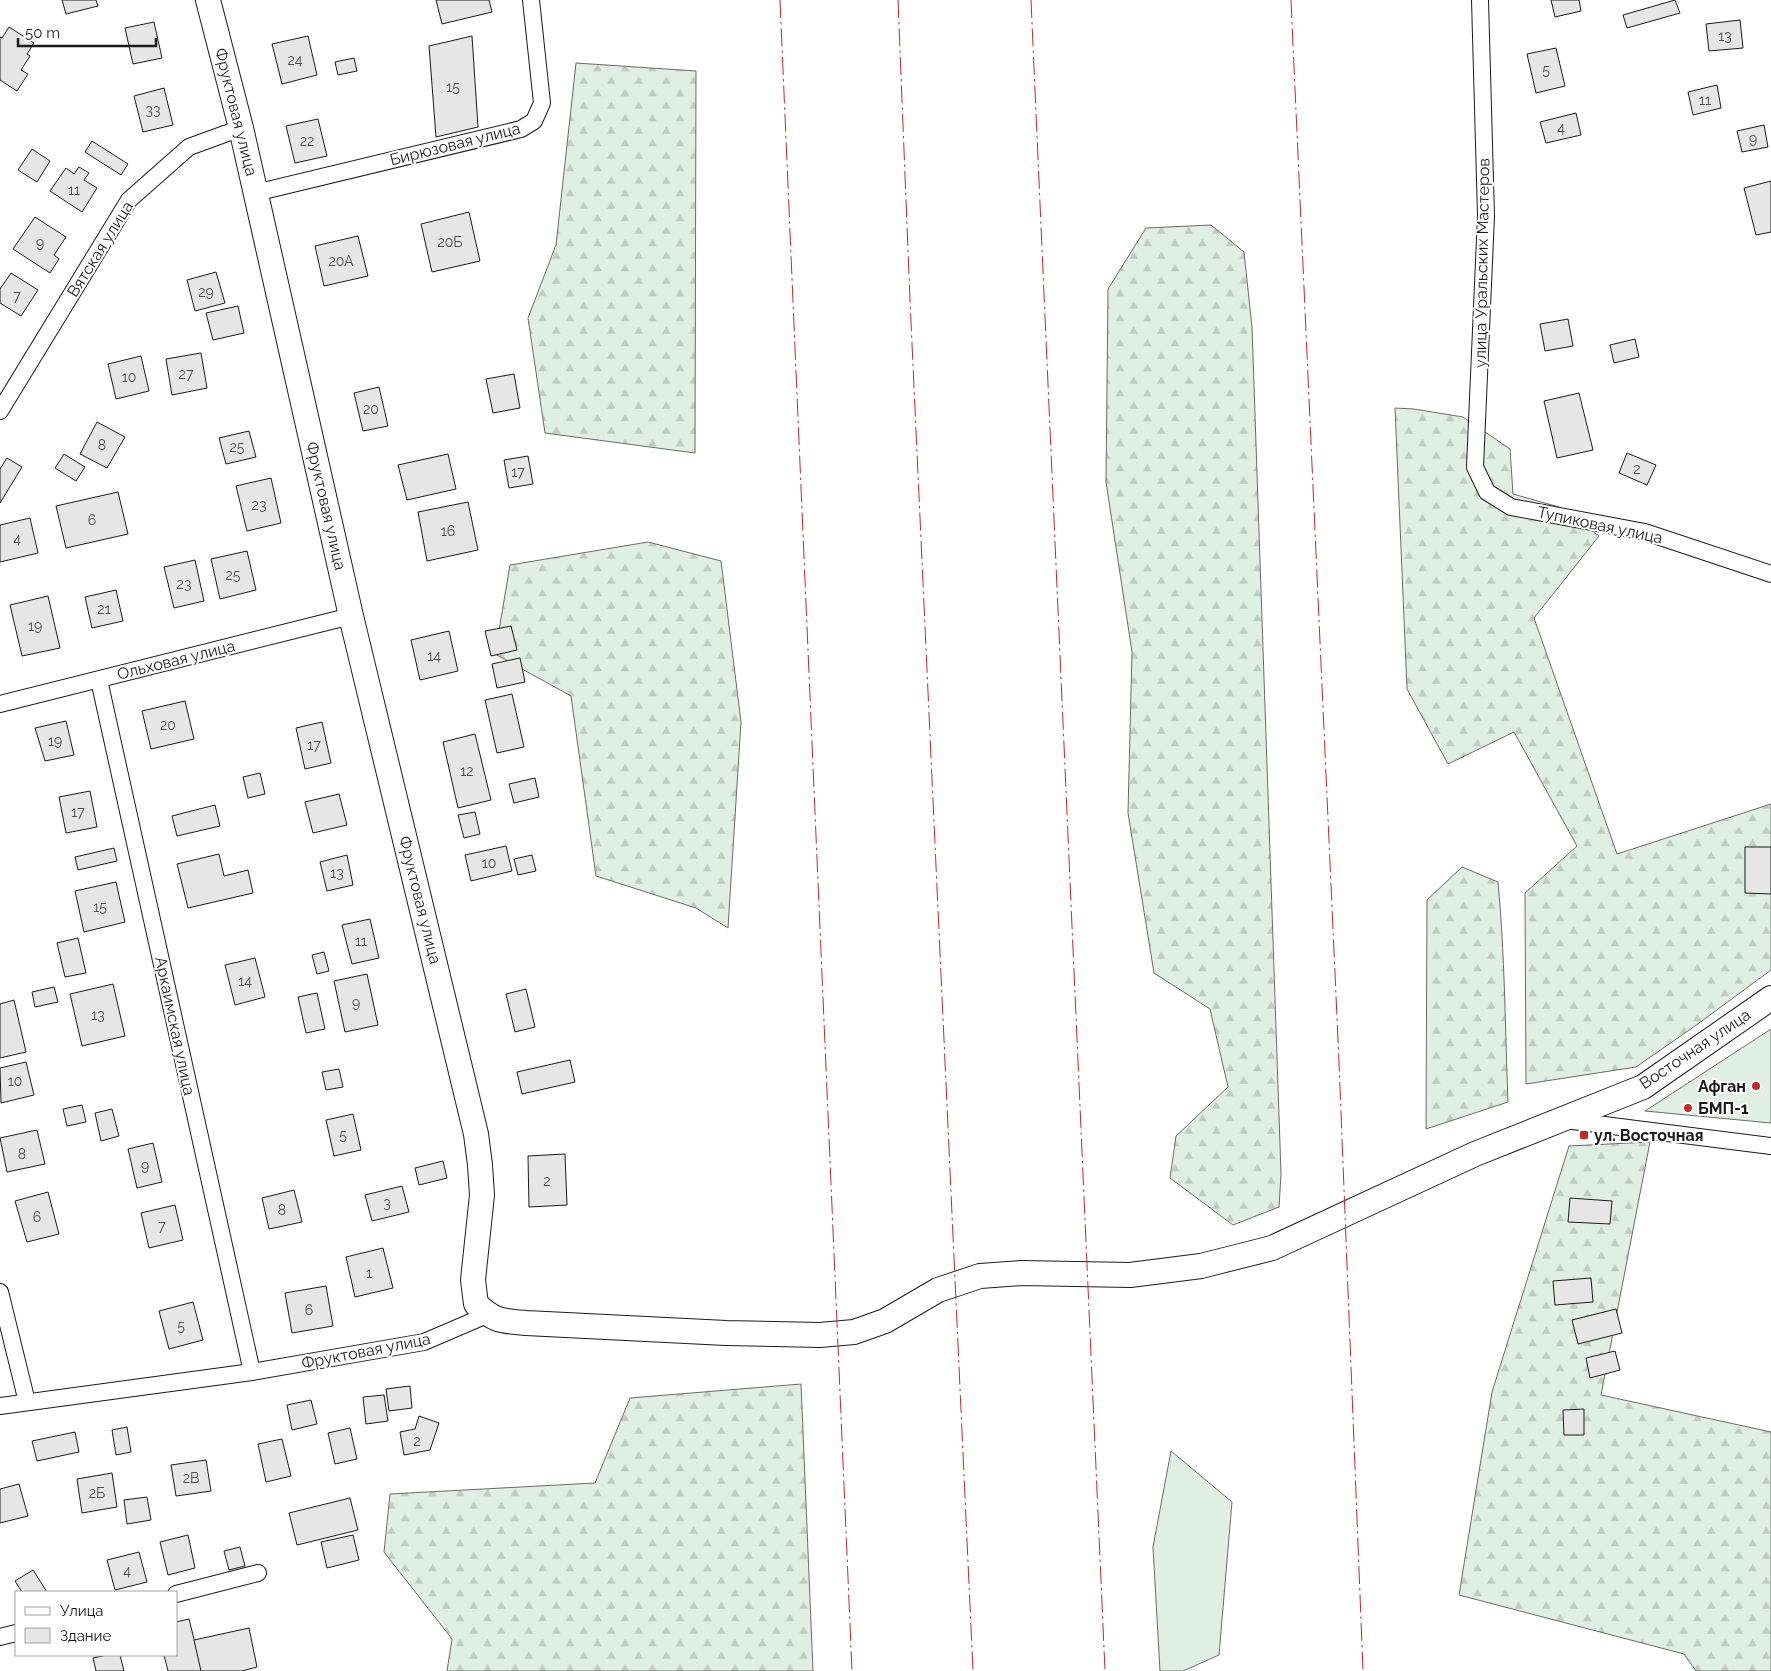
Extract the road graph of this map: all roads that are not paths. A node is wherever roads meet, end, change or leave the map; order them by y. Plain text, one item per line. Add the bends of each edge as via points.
1 (208, 0) edge
2 (531, 0) edge
3 (1480, 0) edge
4 (241, 128) junction
5 (255, 193) junction
6 (0, 411) edge
7 (1475, 467) joint
8 (1771, 574) edge
9 (351, 616) junction
10 (99, 680) junction
11 (0, 704) edge
12 (1771, 998) edge
13 (1562, 1120) junction
14 (1771, 1146) edge
15 (0, 1292) edge
16 (487, 1315) junction
17 (252, 1372) junction
18 (27, 1402) junction
19 (0, 1406) edge
20 (258, 1573) dead end
21 (178, 1593) edge
22 (15, 1633) edge
23 (0, 1637) edge

1 - 4 street, Фруктовая улица
2 - 5 street, Бирюзовая улица via 542,103 534,121 521,130
3 - 7 street, улица Уральских Мастеров via 1486,216
4 - 5 street, Фруктовая улица
4 - 6 street, Вятская улица via 189,147 129,200
5 - 9 street, Фруктовая улица
7 - 8 street, Тупиковая улица via 1488,492 1512,507 1645,532
9 - 10 street, Ольховая улица
9 - 16 street, Фруктовая улица via 476,1134 482,1195 473,1280 476,1304
10 - 11 street, Ольховая улица
10 - 17 street, Аркаимская улица
12 - 13 street, Восточная улица via 1643,1087
13 - 14 street
13 - 16 street, Восточная улица via 1475,1154 1272,1248 1201,1266 1130,1275 1021,1273 980,1276 938,1290 885,1322 854,1332 820,1335 726,1333 526,1323 501,1321
15 - 18 street
16 - 17 street, Фруктовая улица via 424,1342
17 - 18 street, Фруктовая улица
18 - 19 street, Фруктовая улица
20 - 21 street
22 - 23 street

